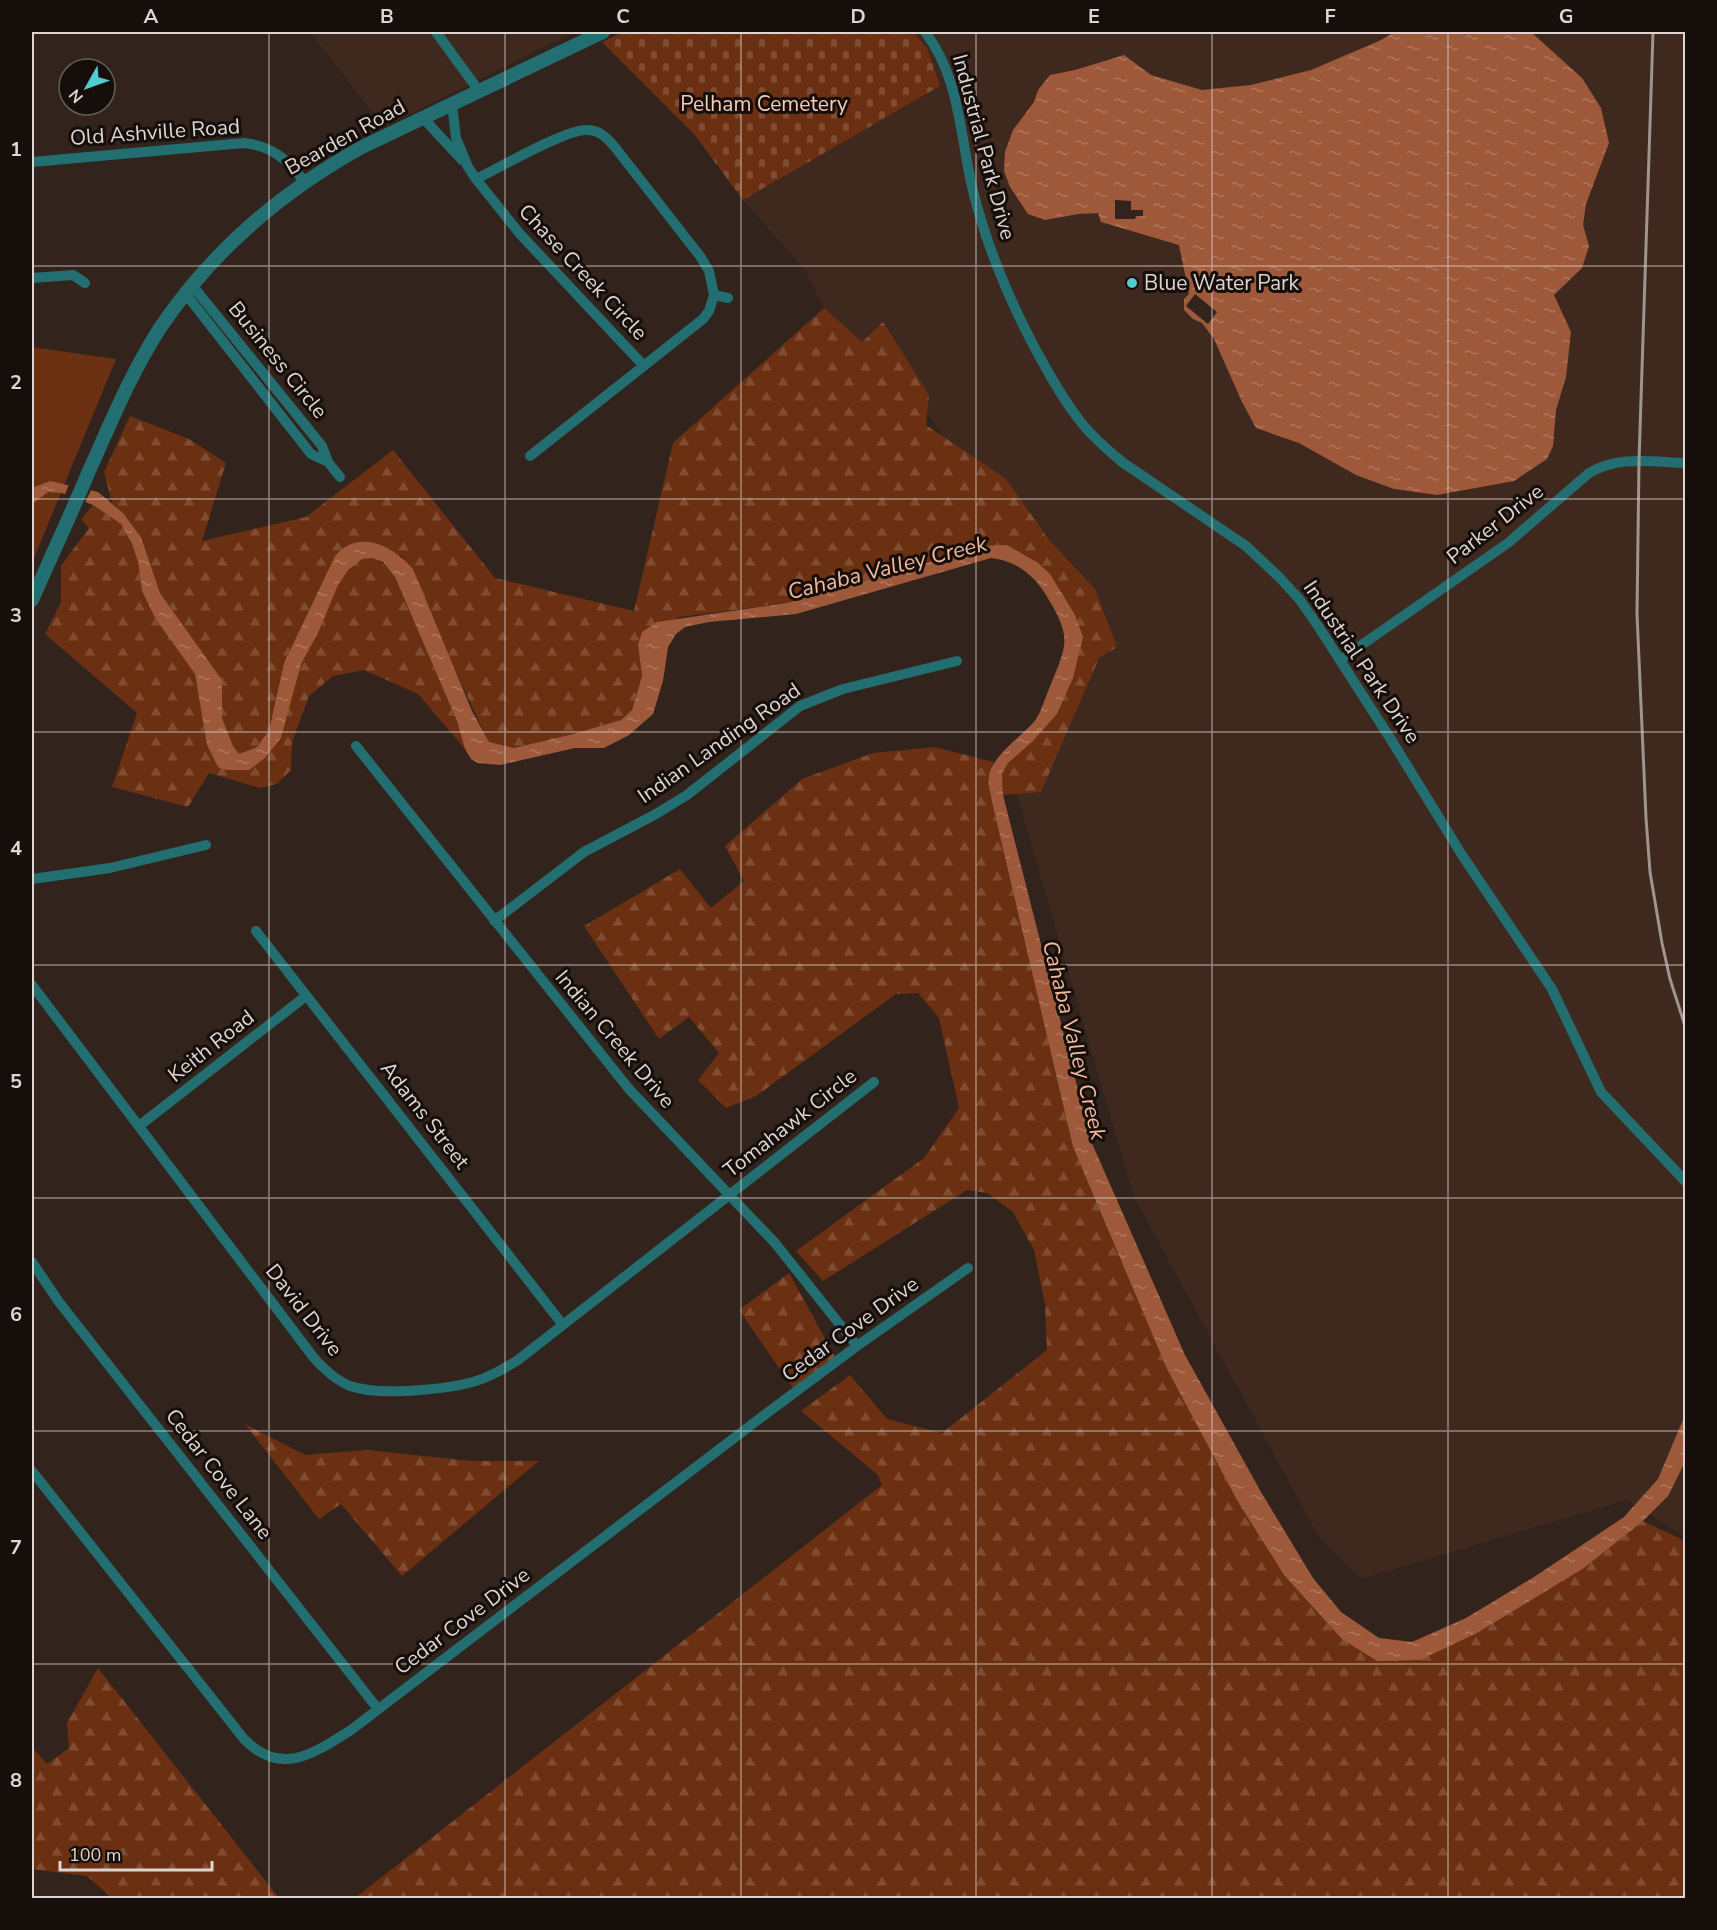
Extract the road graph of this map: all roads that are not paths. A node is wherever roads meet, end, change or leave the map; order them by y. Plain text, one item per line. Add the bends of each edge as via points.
1 (436, 32) edge
2 (603, 32) edge
3 (925, 32) edge
4 (479, 91) junction
5 (452, 104) junction
6 (423, 118) junction
7 (32, 162) edge
8 (468, 167) junction
9 (477, 179) junction
10 (304, 181) junction
11 (32, 278) edge
12 (85, 283) dead end
13 (189, 289) junction
14 (714, 295) junction
15 (728, 298) dead end
16 (644, 366) junction
17 (530, 456) dead end
18 (1686, 463) edge
19 (340, 477) dead end
20 (32, 600) edge
21 (1341, 660) junction
22 (957, 661) dead end
23 (356, 746) dead end
24 (206, 845) dead end
25 (32, 879) edge
26 (495, 921) junction
27 (256, 931) dead end
28 (32, 985) edge
29 (306, 996) junction
30 (874, 1082) dead end
31 (139, 1126) junction
32 (1686, 1182) edge
33 (730, 1196) junction
34 (32, 1262) edge
35 (968, 1268) dead end
36 (563, 1324) junction
37 (857, 1346) junction
38 (32, 1471) edge
39 (378, 1709) junction

1 - 4 street
2 - 4 street, Bearden Road
3 - 21 street, Industrial Park Drive via 947,72 973,190 993,257 1027,333 1070,408 1122,462 1262,559 1300,600
4 - 5 street, Bearden Road
5 - 6 street, Bearden Road
5 - 8 street, Chase Creek Circle via 456,138
6 - 8 street, Chase Creek Circle
6 - 10 street, Bearden Road
7 - 10 street, Old Ashville Road via 244,143 280,155
8 - 9 street, Chase Creek Circle
9 - 14 street via 566,134 585,129 601,133 700,256 712,280
9 - 16 street, Chase Creek Circle via 520,234
10 - 13 street, Bearden Road via 227,246
11 - 12 street via 73,275
13 - 19 street, Business Circle via 311,454 328,462
13 - 20 street, Bearden Road via 139,363
14 - 15 street
14 - 16 street, Chase Creek Circle via 704,319
16 - 17 street
18 - 21 street, Parker Drive via 1624,460 1600,466 1508,543
21 - 32 street, Industrial Park Drive via 1462,855 1552,989 1601,1092
22 - 26 street, Indian Landing Road via 843,689 800,706 687,795 584,852
23 - 26 street, Indian Creek Drive
24 - 25 street via 110,868
26 - 33 street, Indian Creek Drive via 629,1089
27 - 29 street, Adams Street
28 - 31 street, David Drive
29 - 31 street, Keith Road
29 - 36 street, Adams Street
30 - 33 street, Tomahawk Circle
31 - 36 street, David Drive via 314,1358 341,1382 380,1392 471,1383 498,1373
33 - 36 street, David Drive
33 - 37 street, Indian Creek Drive via 775,1243
34 - 39 street, Cedar Cove Lane via 59,1302
35 - 37 street, Cedar Cove Drive
37 - 39 street, Cedar Cove Drive
38 - 39 street, Cedar Cove Drive via 230,1722 259,1753 281,1761 309,1753

